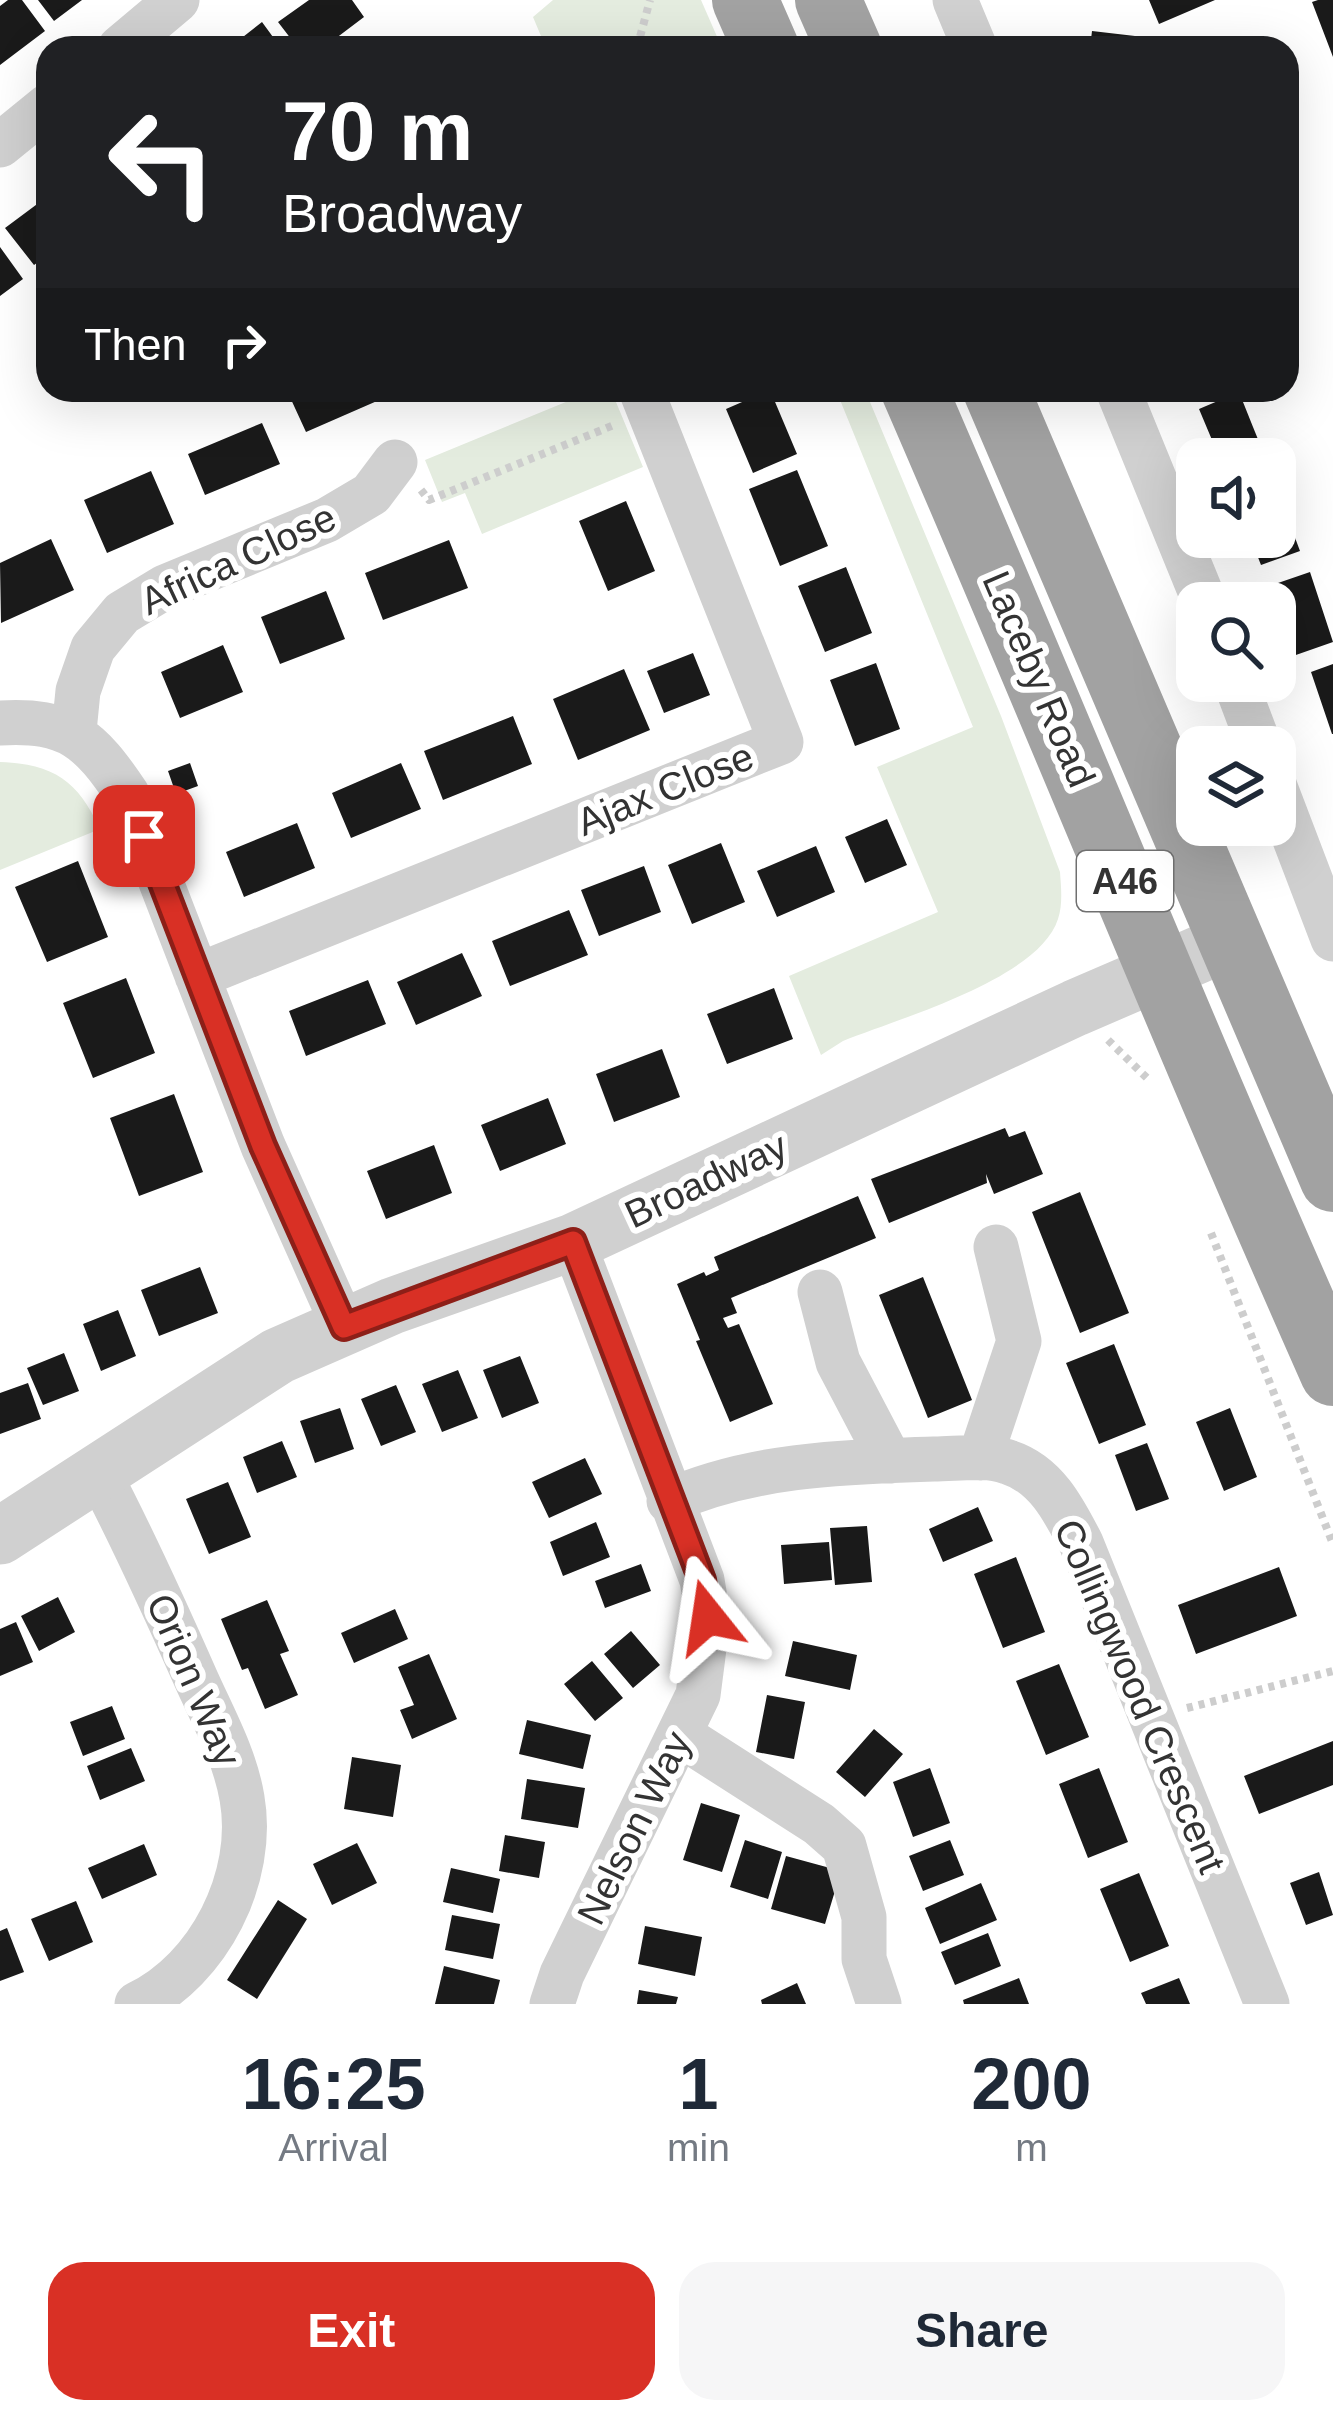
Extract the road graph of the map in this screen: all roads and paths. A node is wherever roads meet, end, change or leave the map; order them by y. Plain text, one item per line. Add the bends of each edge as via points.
1 (177, 0) edge
2 (650, 0) edge
3 (745, 0) edge
4 (828, 0) edge
5 (955, 0) edge
6 (134, 36) edge
7 (640, 36) edge
8 (761, 36) edge
9 (844, 36) edge
10 (970, 36) edge
11 (36, 116) edge
12 (0, 145) edge
13 (641, 402) edge
14 (646, 402) edge
15 (919, 402) edge
16 (1000, 402) edge
17 (1123, 402) edge
18 (395, 462) joint
19 (1196, 582) edge
20 (0, 723) edge
21 (74, 731) junction
22 (1296, 842) edge
23 (1333, 939) edge
24 (1233, 940) junction
25 (1162, 970) junction
26 (197, 976) junction
27 (1075, 1008) junction
28 (1153, 1084) dead end
29 (1328, 1151) edge
30 (1224, 1192) junction
31 (573, 1242) junction
32 (996, 1247) dead end
33 (820, 1292) dead end
34 (344, 1327) junction
35 (1333, 1372) edge
36 (980, 1458) junction
37 (890, 1460) junction
38 (98, 1472) junction
39 (669, 1501) junction
40 (0, 1536) edge
41 (1333, 1544) edge
42 (1333, 1671) edge
43 (1150, 1717) junction
44 (680, 1735) junction
45 (136, 2004) edge
46 (552, 2004) edge
47 (879, 2004) edge
48 (1268, 2004) edge

1 - 6 street
2 - 7 path
3 - 8 highway
4 - 9 highway
5 - 10 street
11 - 12 street
13 - 18 path via 429,500
14 - 26 street, Ajax Close via 781,742
15 - 25 highway, Laceby Road / A46
16 - 24 highway, Laceby Road / A46
17 - 19 street
18 - 21 street, Africa Close via 371,494 327,520 122,613 92,647
20 - 21 street
21 - 26 street via 127,794
22 - 23 street
24 - 25 street, Broadway
24 - 29 highway, Laceby Road / A46
25 - 27 street, Broadway
25 - 30 highway, Laceby Road / A46
26 - 34 street
27 - 28 path
27 - 31 street, Broadway
29 - 30 street, Laceby Road
30 - 35 highway, Laceby Road / A46
30 - 41 path
31 - 34 street, Broadway
31 - 39 street, Nelson Way
32 - 36 street via 1019,1341
33 - 37 street via 838,1362
34 - 38 street, Broadway via 278,1356
36 - 37 street, Collingwood Crescent
36 - 43 street, Collingwood Crescent via 1037,1477 1062,1507
37 - 39 street, Collingwood Crescent via 766,1470
38 - 40 street, Broadway
38 - 45 street, Orion Way via 141,1553 242,1799 232,1896 211,1938
39 - 44 street, Nelson Way via 702,1580 708,1617 698,1695
42 - 43 path
43 - 48 street, Collingwood Crescent
44 - 46 street, Nelson Way
44 - 47 street via 844,1846

